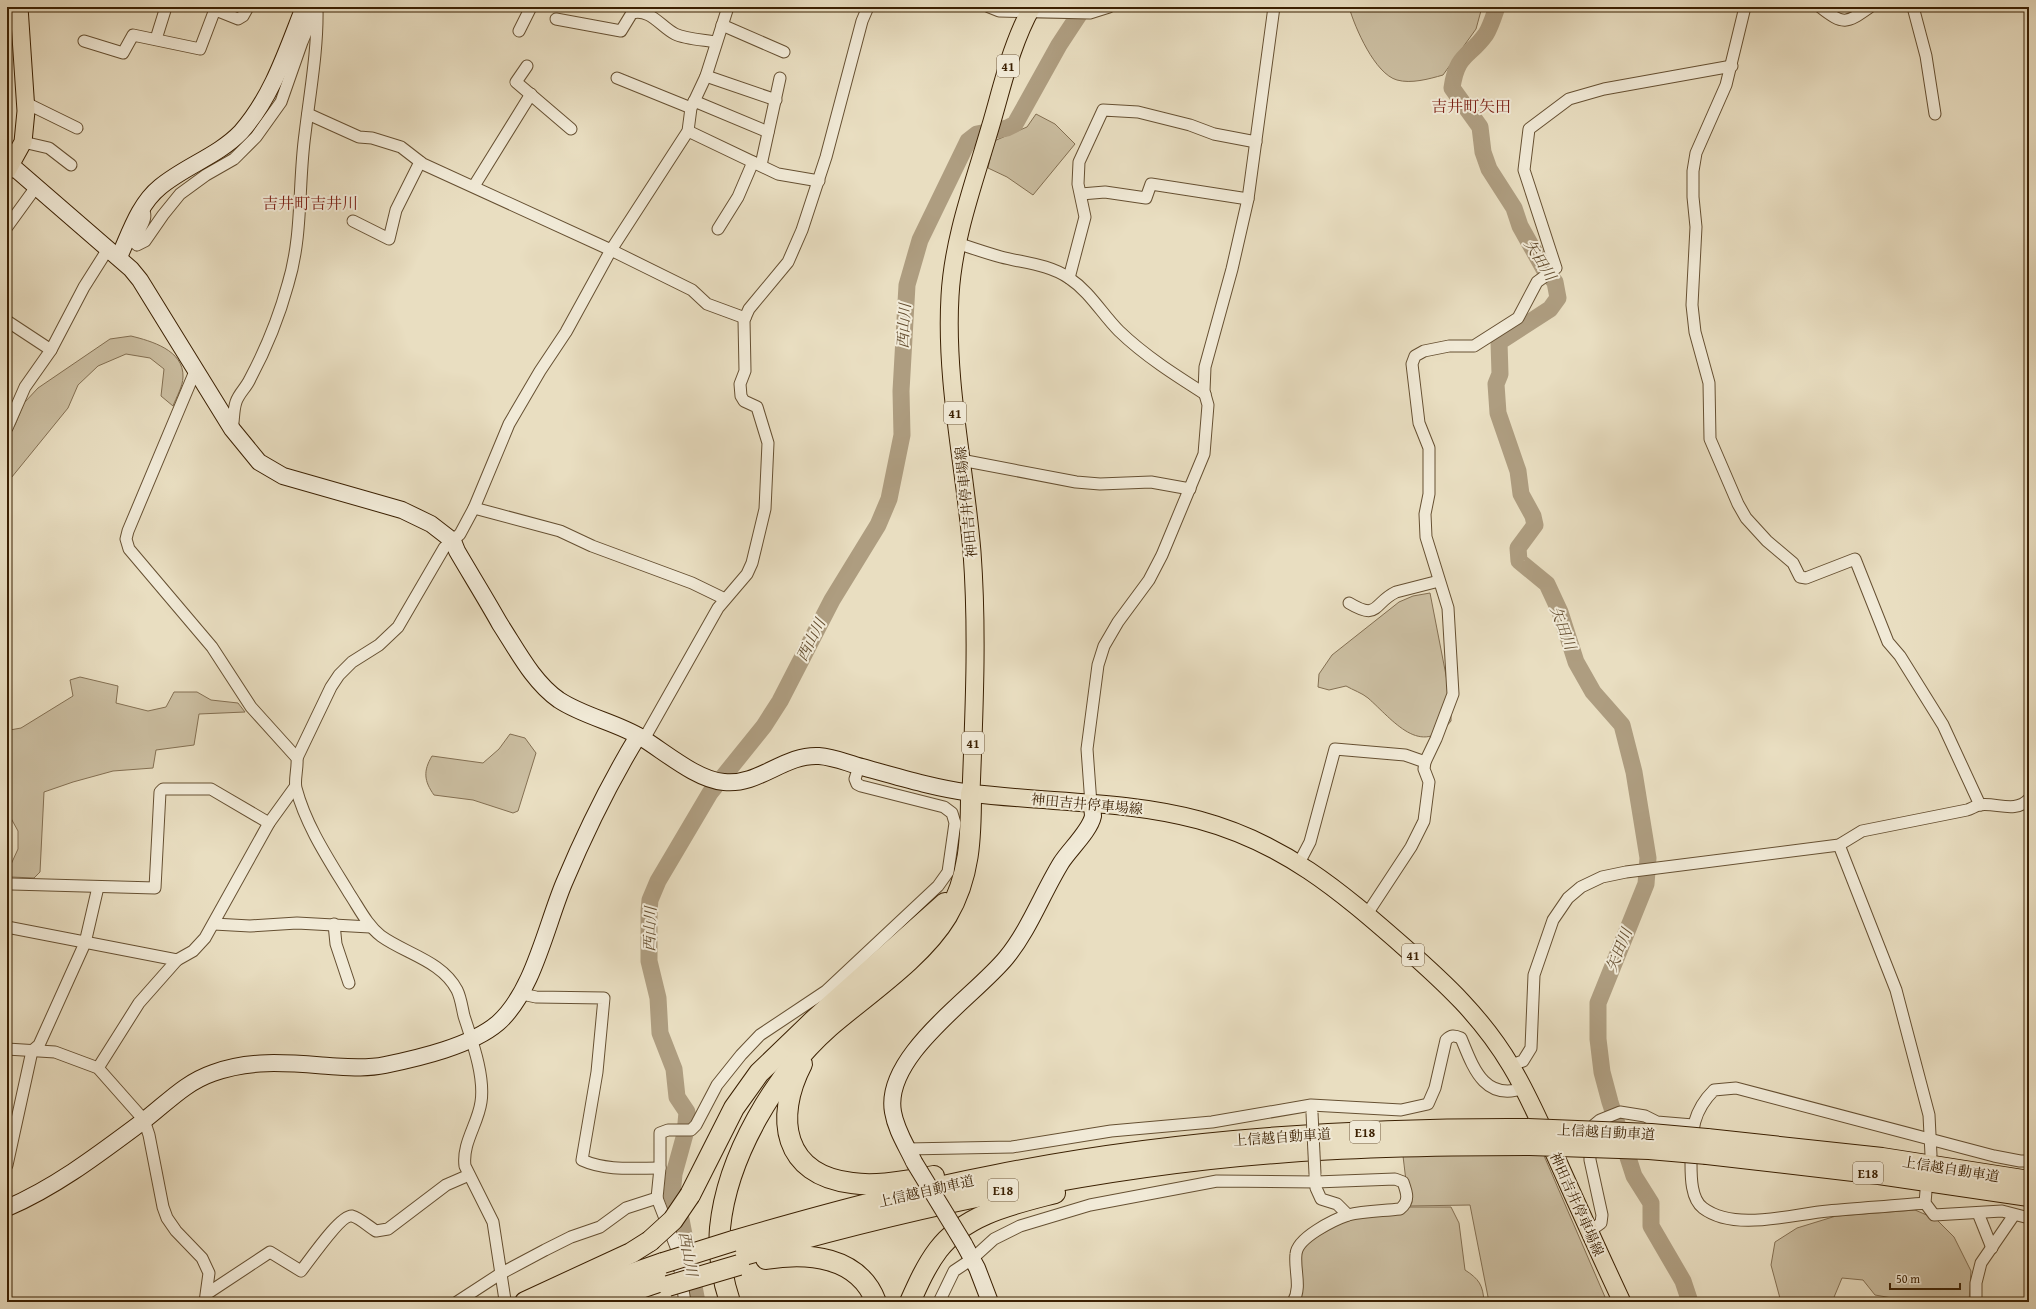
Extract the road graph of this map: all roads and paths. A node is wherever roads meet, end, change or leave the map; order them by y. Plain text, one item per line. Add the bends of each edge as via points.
1 (19, 7) edge
2 (166, 7) edge
3 (248, 7) edge
4 (304, 7) edge
5 (317, 7) edge
6 (531, 7) edge
7 (728, 7) edge
8 (868, 7) edge
9 (988, 7) edge
10 (1109, 7) edge
11 (1274, 7) edge
12 (1745, 7) edge
13 (1820, 7) edge
14 (1870, 7) edge
15 (1913, 7) edge
16 (1031, 9) edge
17 (556, 19) dead end
18 (722, 26) junction
19 (519, 31) dead end
20 (156, 39) junction
21 (84, 41) dead end
22 (716, 42) junction
23 (784, 52) dead end
24 (527, 66) dead end
25 (1732, 66) junction
26 (706, 76) junction
27 (617, 78) dead end
28 (780, 78) dead end
29 (531, 94) junction
30 (776, 100) junction
31 (26, 103) junction
32 (693, 105) junction
33 (308, 114) junction
34 (1935, 114) dead end
35 (78, 128) dead end
36 (571, 129) dead end
37 (688, 131) junction
38 (768, 132) junction
39 (23, 142) junction
40 (1256, 142) junction
41 (420, 162) junction
42 (757, 163) junction
43 (71, 165) dead end
44 (9, 168) edge
45 (819, 181) junction
46 (474, 186) junction
47 (36, 187) junction
48 (1081, 194) junction
49 (1248, 198) junction
50 (142, 208) junction
51 (353, 221) dead end
52 (7, 227) edge
53 (718, 229) dead end
54 (957, 243) junction
55 (611, 250) junction
56 (113, 253) junction
57 (1069, 278) junction
58 (745, 318) junction
59 (7, 322) edge
60 (51, 350) junction
61 (196, 369) junction
62 (1204, 394) junction
63 (7, 428) edge
64 (232, 429) junction
65 (961, 460) junction
66 (1190, 489) junction
67 (474, 508) junction
68 (453, 541) junction
69 (1439, 581) junction
70 (724, 599) junction
71 (1349, 603) dead end
72 (641, 737) junction
73 (297, 758) junction
74 (1425, 762) junction
75 (859, 766) junction
76 (295, 787) junction
77 (971, 793) junction
78 (2029, 799) edge
79 (1091, 804) junction
80 (1980, 805) junction
81 (269, 823) junction
82 (1839, 844) junction
83 (1299, 863) junction
84 (965, 874) junction
85 (12, 884) dead end
86 (98, 887) junction
87 (1367, 914) junction
88 (214, 924) junction
89 (334, 924) junction
90 (7, 927) edge
91 (370, 927) junction
92 (85, 943) junction
93 (177, 960) junction
94 (350, 983) dead end
95 (522, 994) junction
96 (828, 1028) junction
97 (796, 1037) junction
98 (472, 1040) junction
99 (7, 1049) edge
100 (32, 1051) junction
101 (1511, 1065) junction
102 (98, 1068) junction
103 (1524, 1088) junction
104 (1311, 1109) junction
105 (144, 1120) junction
106 (1529, 1137) junction
107 (1702, 1139) junction
108 (1931, 1140) junction
109 (1202, 1144) junction
110 (1275, 1153) junction
111 (911, 1155) junction
112 (1931, 1155) dead end
113 (2029, 1161) edge
114 (7, 1165) edge
115 (660, 1168) junction
116 (469, 1175) junction
117 (1315, 1178) junction
118 (2029, 1180) edge
119 (1926, 1191) dead end
120 (2029, 1196) edge
121 (657, 1198) junction
122 (1925, 1203) junction
123 (7, 1208) edge
124 (1978, 1213) junction
125 (1348, 1215) junction
126 (2014, 1215) junction
127 (2029, 1218) edge
128 (1590, 1231) junction
129 (1992, 1248) junction
130 (736, 1254) junction
131 (972, 1259) junction
132 (500, 1274) junction
133 (666, 1276) junction
134 (207, 1297) edge
135 (505, 1300) dead end
136 (457, 1302) edge
137 (525, 1302) edge
138 (552, 1302) edge
139 (600, 1302) edge
140 (620, 1302) edge
141 (685, 1302) edge
142 (717, 1302) edge
143 (730, 1302) edge
144 (876, 1302) edge
145 (910, 1302) edge
146 (939, 1302) edge
147 (990, 1302) edge
148 (1293, 1302) edge
149 (1622, 1302) edge
150 (1976, 1302) edge

1 - 31 main road
2 - 20 street
3 - 20 street via 238,19 218,11 214,12 200,49
4 - 50 street via 272,85 258,110 240,132 218,150 159,187
5 - 33 street
5 - 50 street via 281,102 252,142 234,159 180,194 145,241 137,245 134,242 135,238 145,215
6 - 19 street
7 - 18 street
8 - 45 street
9 - 16 street via 999,11
10 - 16 street via 1090,13
11 - 40 street
12 - 25 street
13 - 14 street via 1845,22
15 - 34 street via 1926,56
16 - 54 main road, 神田吉井停車場線 / 41 via 1010,58
17 - 22 street via 621,31 632,13 638,11 655,18 676,34
18 - 22 street
18 - 23 street
20 - 21 street via 133,35 123,53
22 - 26 street
24 - 29 street via 516,82
25 - 69 street via 1604,89 1569,99 1529,129 1524,170 1556,268 1537,282 1518,318 1474,346 1449,346 1424,351 1415,356 1412,364 1418,422 1429,448 1426,537
25 - 80 street via 1700,141 1693,171 1696,227 1692,305 1695,332 1709,383 1710,439 1746,518 1767,541 1793,563 1800,577 1806,578 1855,559 1888,642 1900,656 1943,725
26 - 30 street
26 - 32 street
27 - 32 street
28 - 30 street
29 - 36 street
29 - 46 street
30 - 38 street
31 - 35 street
31 - 39 main road
32 - 37 street
32 - 38 street
33 - 41 street via 359,137 372,138 401,147
33 - 64 street via 304,133 297,245 288,283 272,332 236,402
37 - 42 street
37 - 55 street
38 - 42 street
39 - 43 street via 49,148
39 - 44 main road
40 - 48 street via 1214,134 1138,112 1103,110 1079,162 1078,184
40 - 49 street
41 - 46 street
41 - 51 street via 396,210 389,239
42 - 45 street via 778,174
42 - 53 street
44 - 47 street
45 - 58 street via 788,262 749,309
46 - 55 street
47 - 52 street
47 - 56 street
48 - 49 street via 1105,192 1146,198 1152,184
48 - 57 street via 1085,217
49 - 62 street via 1232,269 1205,367
50 - 56 street
54 - 57 street via 1000,257 1050,268
54 - 65 main road, 神田吉井停車場線 / 41 via 950,296 949,342
55 - 58 street via 692,290 707,304
55 - 67 street via 566,332 509,424
56 - 60 street via 84,287
56 - 61 street via 140,280
57 - 62 street via 1084,290 1118,330 1139,349
58 - 70 street via 745,371 740,390 744,401 757,407 768,438 765,509 752,564 747,574
59 - 60 street
60 - 63 street via 25,386
61 - 64 street
61 - 73 street via 126,539 134,556 212,647 251,707
62 - 66 street via 1208,405 1205,448
64 - 68 street via 259,462 272,470 296,480 402,510 431,524
65 - 66 street via 1076,482 1151,482
65 - 77 main road, 神田吉井停車場線 / 41 via 972,550 976,615
66 - 79 street via 1149,580 1118,622 1104,646 1098,665 1087,748
67 - 68 street via 460,534
67 - 70 street via 560,531 592,546 692,583
68 - 72 street via 520,656 542,685 559,700 578,711
68 - 73 street via 444,548 389,638 352,662 339,675
69 - 71 street via 1396,592 1375,609 1363,611
69 - 74 street via 1448,608 1453,694
70 - 72 street
72 - 75 street via 718,781 738,782 754,778 792,759 806,756 842,760
72 - 95 street via 618,770 564,883
73 - 76 street
74 - 83 street via 1405,755 1335,749 1310,842
74 - 87 street via 1424,769 1429,782 1424,821 1411,847
75 - 77 street
75 - 115 street via 855,779 861,786 949,809 955,824 948,872 938,886 826,991 760,1035 718,1085 691,1130 668,1130 660,1133
76 - 81 street
76 - 91 street via 324,852
77 - 79 main road, 神田吉井停車場線 / 41
77 - 84 highway via 970,848
78 - 80 street via 2025,804 2006,808
79 - 83 main road, 神田吉井停車場線 / 41 via 1166,812 1198,820 1256,840
79 - 111 street via 1093,816 1087,828 1061,863 1024,931 1006,958 932,1031 903,1067 893,1094 892,1111 898,1132
80 - 82 street via 1967,810 1862,831
81 - 86 street via 211,789 163,789 160,792 155,888
81 - 88 street
82 - 101 street via 1626,872 1602,877 1581,887 1568,898 1553,920 1534,975 1531,1048 1523,1061
82 - 108 street via 1896,990 1929,1115
83 - 87 main road, 神田吉井停車場線 / 41
84 - 96 highway via 947,915 927,942 860,1003
84 - 97 highway via 951,897 937,911
85 - 86 street
86 - 92 street
87 - 101 main road, 神田吉井停車場線 / 41 via 1460,998
88 - 89 street
88 - 93 street via 193,951
89 - 91 street
89 - 94 street via 336,944
90 - 92 street
91 - 98 street via 393,944 433,966 448,979 457,990
92 - 93 street
92 - 100 street via 39,1046
93 - 102 street via 139,1003
95 - 98 street via 498,1023
95 - 115 street via 604,998 597,1072 582,1160 608,1168
96 - 109 highway via 798,1072 787,1117 792,1144 798,1156 819,1175 835,1180 853,1184 887,1182 1145,1146
96 - 143 highway via 780,1082 755,1123 735,1165 723,1206 720,1228 721,1266
97 - 137 highway, bridge via 759,1073 734,1108 690,1195 673,1220 650,1241 631,1253
97 - 142 highway via 744,1119 717,1182 708,1223 707,1241 711,1279
98 - 105 street via 420,1057 376,1067 352,1068 263,1062 232,1066 183,1087
98 - 116 street via 482,1087 481,1102 464,1157
99 - 100 street
100 - 102 street via 55,1052
100 - 114 street
101 - 103 main road, 神田吉井停車場線 / 41
102 - 105 street
103 - 104 street via 1504,1091 1491,1087 1482,1080 1471,1064 1461,1038 1450,1036 1446,1040 1435,1088 1428,1104 1401,1110
103 - 128 main road, 神田吉井停車場線 / 41
104 - 111 street via 1212,1122 1111,1131 1012,1146
104 - 117 street, bridge
105 - 123 street via 87,1162 34,1196
105 - 134 street via 167,1218 202,1258 209,1273
106 - 107 highway, 上信越自動車道 / E18, bridge via 1651,1134
106 - 109 highway, 上信越自動車道 / E18 via 1467,1129 1341,1133
106 - 110 highway, 上信越自動車道 / E18
107 - 108 street via 1704,1100 1714,1090 1736,1088
107 - 118 highway, 上信越自動車道 / E18 via 1882,1158
107 - 120 highway, 上信越自動車道 / E18 via 1879,1174
107 - 122 street via 1691,1175 1693,1192 1702,1207 1717,1216 1769,1220 1827,1211
107 - 128 street via 1645,1116 1620,1112 1594,1124 1590,1133 1590,1160 1602,1215 1601,1223
108 - 112 street
108 - 113 street
109 - 130 highway, 上信越自動車道 / E18 via 1066,1162 858,1206
110 - 130 highway, 上信越自動車道 / E18 via 1136,1168 1000,1191
110 - 145 highway via 1137,1175 997,1210 962,1227 949,1238 929,1263
111 - 131 street, bridge
115 - 121 street
116 - 132 street via 493,1222
116 - 134 street via 446,1185 388,1229 376,1231 352,1216 346,1217 301,1271 270,1252
117 - 125 street via 1321,1199 1337,1204
117 - 125 street via 1395,1179 1403,1182 1407,1199 1400,1209
117 - 131 street via 1217,1181 1090,1205 1020,1226 994,1239
119 - 122 street
121 - 132 street via 626,1208 600,1227 571,1237
121 - 141 street via 676,1247
122 - 124 street via 1934,1215
124 - 126 street via 2002,1211
124 - 129 street
125 - 148 street via 1299,1244 1296,1254 1298,1286
126 - 127 street
126 - 129 street
128 - 149 main road, 神田吉井停車場線 / 41
129 - 150 street via 1981,1263 1976,1283
130 - 133 highway, 上信越自動車道 / E18
130 - 144 highway via 821,1257 838,1262 865,1282
131 - 146 street via 954,1271
131 - 147 street
132 - 135 street
132 - 136 street
133 - 138 highway, 上信越自動車道 / E18
133 - 139 highway, 上信越自動車道 / E18
133 - 140 highway

